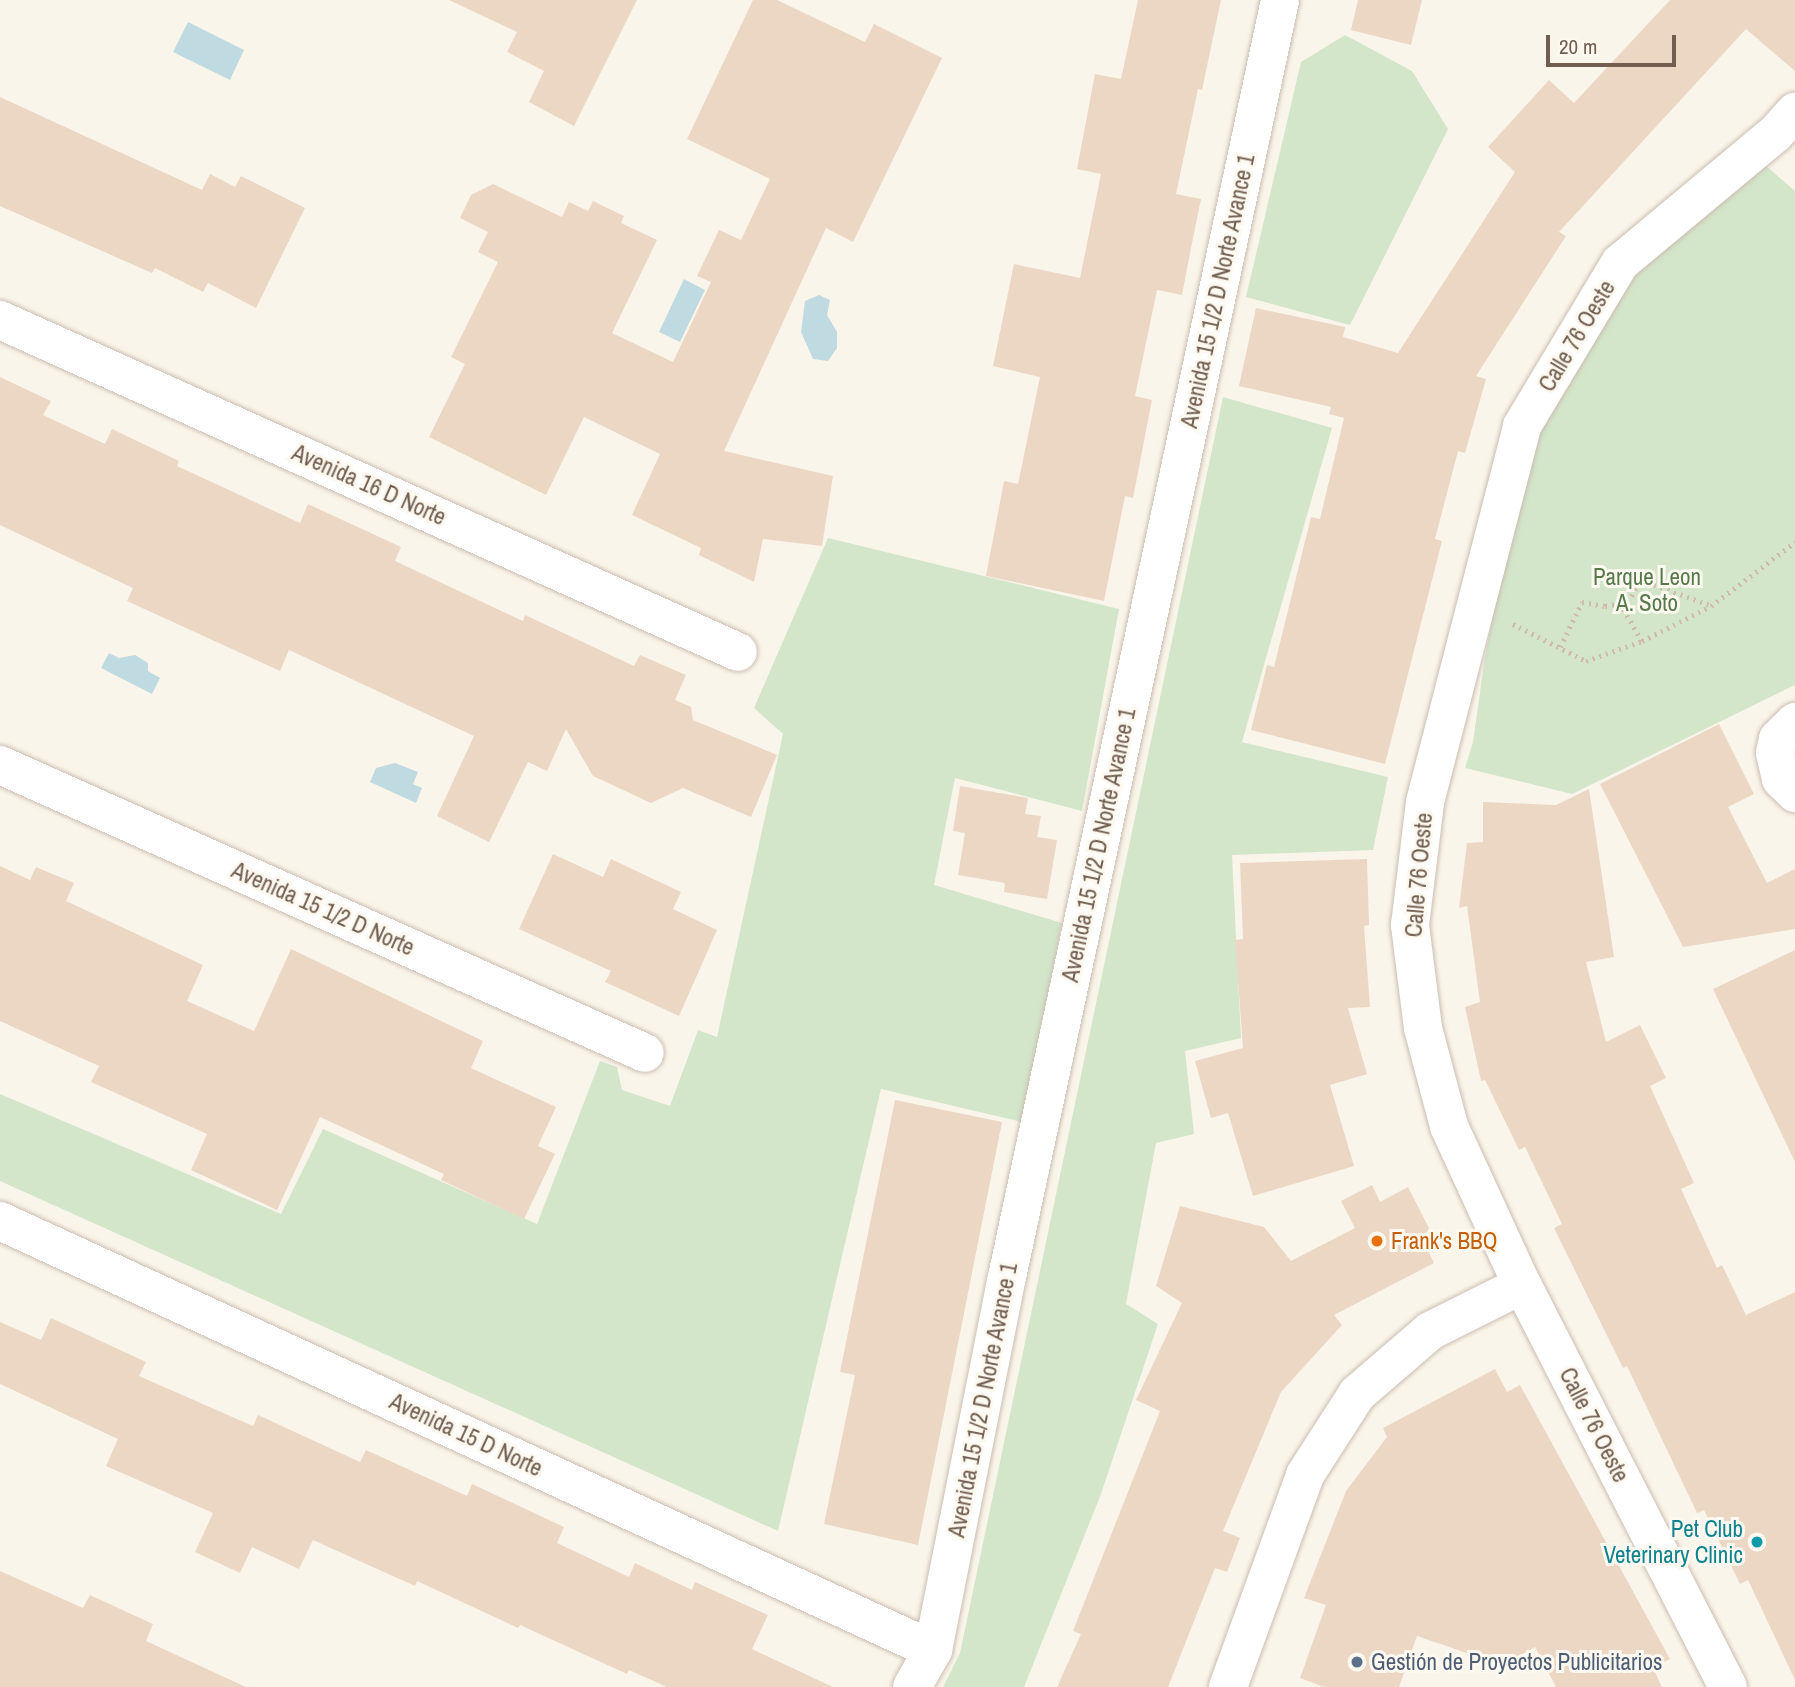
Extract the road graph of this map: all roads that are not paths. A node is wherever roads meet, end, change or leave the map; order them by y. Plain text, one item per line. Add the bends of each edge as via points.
1 (1280, 0) edge
2 (1788, 133) edge
3 (0, 320) edge
4 (738, 652) dead end
5 (1795, 722) edge
6 (0, 765) edge
7 (1795, 793) edge
8 (645, 1053) dead end
9 (0, 1221) edge
10 (1522, 1285) junction
11 (933, 1650) junction
12 (912, 1687) edge
13 (1228, 1687) edge
14 (1728, 1687) edge

1 - 11 street, Avenida 15 1/2 D Norte Avance 1 via 1010,1263
2 - 10 street, Calle 76 Oeste via 1620,263 1522,426 1425,802 1410,925 1423,1028 1449,1126
3 - 4 street, Avenida 16 D Norte
5 - 7 street via 1778,740 1775,753 1781,779
6 - 8 street, Avenida 15 1/2 D Norte
9 - 11 street, Avenida 15 D Norte
10 - 13 street via 1430,1331 1357,1394 1305,1475
10 - 14 street, Calle 76 Oeste
11 - 12 street, Avenida 15 1/2 D Norte Avance 1

